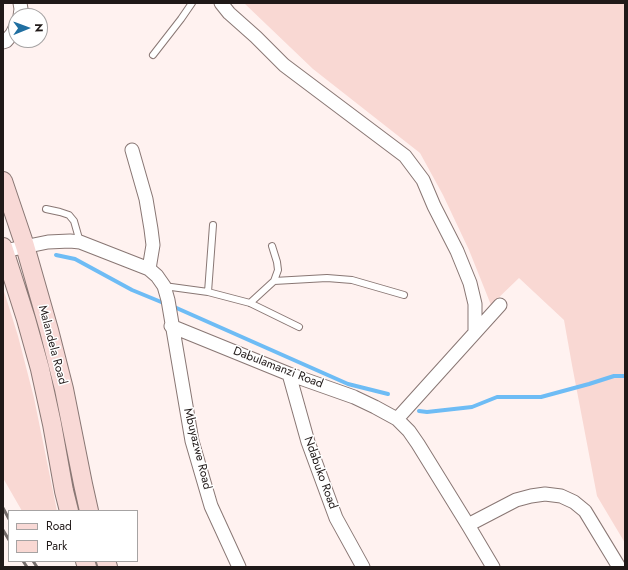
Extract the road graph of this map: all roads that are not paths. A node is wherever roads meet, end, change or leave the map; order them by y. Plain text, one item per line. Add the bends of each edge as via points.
1 (192, 3) edge
2 (221, 3) edge
3 (153, 55) dead end
4 (132, 150) dead end
5 (3, 181) edge
6 (46, 209) dead end
7 (213, 225) dead end
8 (80, 242) junction
9 (25, 246) junction
10 (272, 246) dead end
11 (4, 249) edge
12 (149, 269) junction
13 (274, 281) junction
14 (164, 286) junction
15 (208, 292) junction
16 (404, 295) dead end
17 (250, 303) junction
18 (500, 305) dead end
19 (171, 326) junction
20 (299, 327) dead end
21 (476, 332) junction
22 (289, 374) junction
23 (397, 418) junction
24 (69, 510) edge
25 (89, 510) edge
26 (468, 525) junction
27 (239, 567) edge
28 (363, 567) edge
29 (493, 567) edge
30 (619, 567) edge

1 - 3 lane
2 - 21 street via 284,66 405,156 423,180 470,283 475,304
4 - 12 street via 151,229 153,245
5 - 9 main road, Malandela Road
6 - 8 lane via 69,215 74,221
7 - 15 lane
8 - 9 street via 48,242
8 - 12 street
9 - 11 street
9 - 25 main road, Malandela Road via 64,389
10 - 13 lane via 278,262
11 - 24 main road, Malandela Road via 40,369
12 - 14 street
13 - 16 lane via 327,278 352,280
13 - 17 lane
14 - 15 lane
14 - 19 street
15 - 17 lane
17 - 20 lane
18 - 21 street
19 - 22 street, Dabulamanzi Road
19 - 27 street, Mbuyazwe Road via 192,441 211,506
21 - 23 street
22 - 23 street, Dabulamanzi Road via 354,397
22 - 28 street, Ndabuko Road via 308,442 336,518
23 - 26 street, Dabulamanzi Road via 409,430
26 - 29 street, Dabulamanzi Road
26 - 30 street via 516,500 545,494 561,496 585,511

